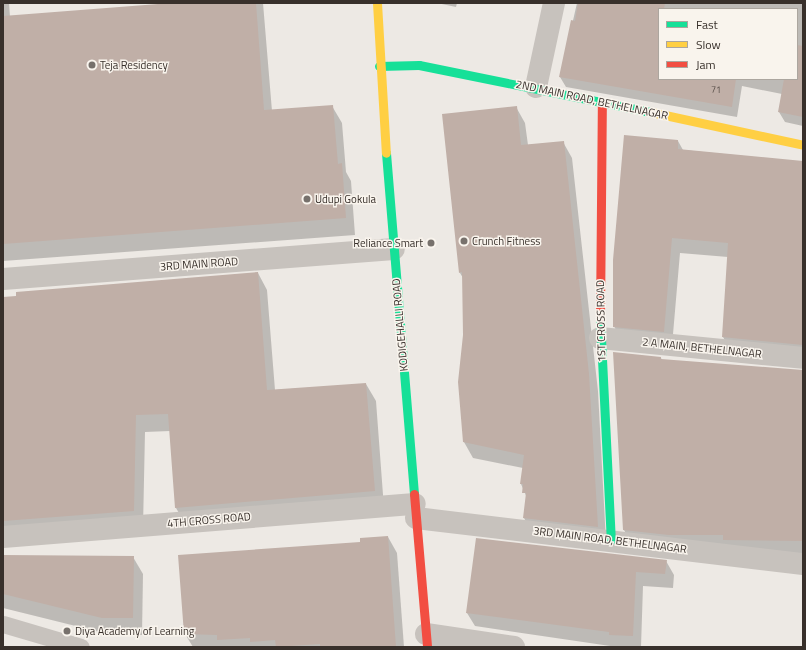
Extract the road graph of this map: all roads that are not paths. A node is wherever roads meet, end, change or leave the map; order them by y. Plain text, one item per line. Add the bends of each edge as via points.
1 (377, 3) edge
2 (554, 3) edge
3 (379, 66) junction
4 (536, 87) junction
5 (602, 102) junction
6 (803, 145) edge
7 (394, 249) junction
8 (3, 279) edge
9 (600, 338) junction
10 (803, 358) edge
11 (416, 511) junction
12 (3, 537) edge
13 (611, 540) junction
14 (803, 564) edge
15 (3, 624) edge
16 (427, 641) edge
17 (81, 647) edge
18 (514, 647) edge

1 - 3 street, KODIGEHALLI ROAD
2 - 4 street
3 - 4 street, 2ND MAIN ROAD, BETHELNAGAR via 419,65
3 - 7 street, KODIGEHALLI ROAD
4 - 5 street, 2ND MAIN ROAD, BETHELNAGAR
5 - 6 street, 2ND MAIN ROAD, BETHELNAGAR
5 - 9 street, 1ST CROSS ROAD
7 - 8 street, 3RD MAIN ROAD
7 - 11 street, KODIGEHALLI ROAD
9 - 10 street, 2 A MAIN, BETHELNAGAR
9 - 13 street, 1ST CROSS ROAD
11 - 12 street, 4TH CROSS ROAD
11 - 13 street, 3RD MAIN ROAD, BETHELNAGAR
11 - 16 street, KODIGEHALLI ROAD
13 - 14 street, 3RD MAIN ROAD, BETHELNAGAR
15 - 17 lane
16 - 18 street

